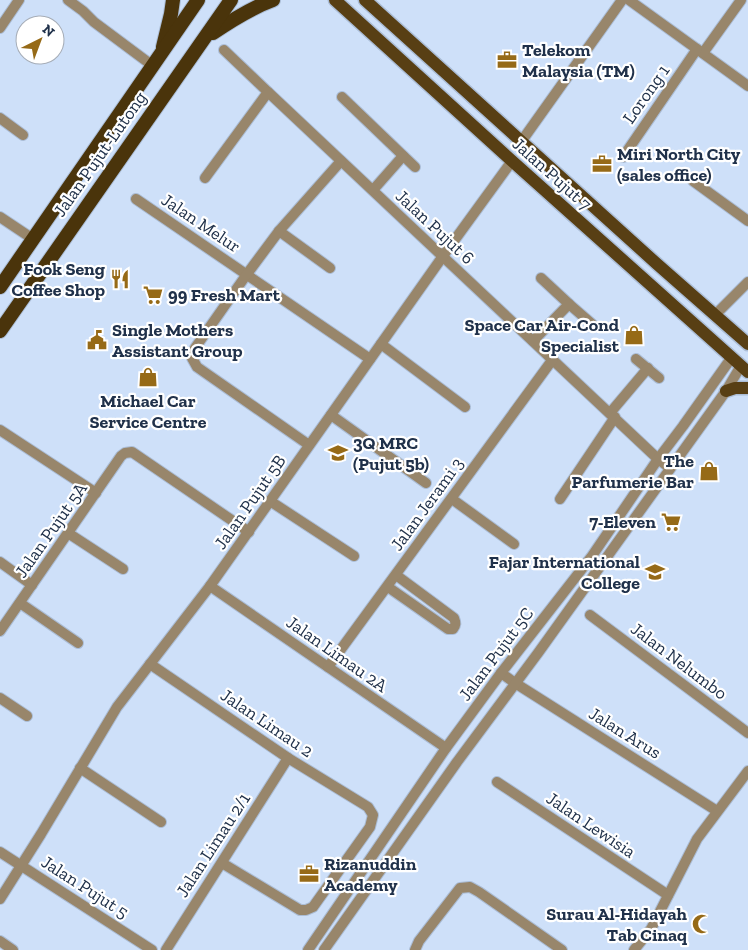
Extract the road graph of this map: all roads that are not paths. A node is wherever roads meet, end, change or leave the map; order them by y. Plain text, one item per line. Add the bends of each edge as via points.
1 (20, 0) edge
2 (68, 0) edge
3 (173, 0) edge
4 (198, 0) edge
5 (232, 0) edge
6 (273, 0) edge
7 (335, 0) edge
8 (365, 0) edge
9 (622, 0) edge
10 (629, 0) edge
11 (741, 0) edge
12 (0, 28) edge
13 (205, 39) junction
14 (224, 50) dead end
15 (700, 51) junction
16 (157, 61) junction
17 (748, 86) edge
18 (268, 92) junction
19 (342, 97) dead end
20 (0, 118) edge
21 (23, 135) dead end
22 (521, 142) junction
23 (403, 156) junction
24 (623, 157) dead end
25 (341, 161) junction
26 (512, 161) junction
27 (415, 167) dead end
28 (205, 178) dead end
29 (693, 181) dead end
30 (373, 190) junction
31 (136, 199) dead end
32 (0, 217) edge
33 (748, 221) edge
34 (279, 231) junction
35 (32, 240) junction
36 (443, 256) junction
37 (657, 264) junction
38 (330, 268) dead end
39 (247, 274) junction
40 (541, 278) dead end
41 (748, 282) edge
42 (0, 287) edge
43 (570, 304) junction
44 (715, 316) junction
45 (592, 324) dead end
46 (0, 331) edge
47 (534, 341) junction
48 (381, 344) junction
49 (748, 344) edge
50 (553, 359) junction
51 (636, 359) dead end
52 (370, 360) junction
53 (740, 364) edge
54 (648, 368) junction
55 (659, 378) dead end
56 (748, 388) edge
57 (726, 391) junction
58 (465, 407) dead end
59 (331, 415) junction
60 (612, 415) junction
61 (683, 426) junction
62 (0, 430) edge
63 (695, 434) junction
64 (309, 445) junction
65 (658, 459) junction
66 (670, 468) junction
67 (426, 483) dead end
68 (96, 493) junction
69 (452, 499) junction
70 (560, 499) dead end
71 (270, 501) junction
72 (249, 532) junction
73 (68, 533) junction
74 (514, 544) dead end
75 (354, 556) dead end
76 (592, 556) junction
77 (0, 562) edge
78 (602, 564) junction
79 (123, 570) dead end
80 (396, 575) junction
81 (32, 585) junction
82 (210, 586) junction
83 (388, 587) junction
84 (20, 603) junction
85 (590, 615) dead end
86 (0, 632) edge
87 (78, 643) dead end
88 (150, 664) junction
89 (328, 667) junction
90 (501, 673) junction
91 (516, 683) junction
92 (0, 698) edge
93 (27, 716) dead end
94 (748, 733) edge
95 (446, 748) junction
96 (288, 758) junction
97 (80, 768) junction
98 (748, 771) edge
99 (497, 782) dead end
100 (717, 811) junction
101 (162, 822) dead end
102 (0, 852) edge
103 (222, 863) junction
104 (21, 866) junction
105 (668, 895) junction
106 (0, 899) edge
107 (0, 941) edge
108 (14, 950) edge
109 (152, 950) edge
110 (166, 950) edge
111 (308, 950) edge
112 (324, 950) edge
113 (414, 950) edge
114 (562, 950) edge
115 (634, 950) edge

1 - 12 street
2 - 16 street via 94,22
3 - 16 highway
4 - 16 highway, Jalan Pujut-Lutong
5 - 13 highway, Jalan Pujut-Lutong
6 - 13 highway via 236,18
7 - 26 main road, Jalan Pujut 7
8 - 22 main road, Jalan Pujut 7
9 - 22 street
10 - 15 street
11 - 15 street, Lorong 1
13 - 46 highway, Jalan Pujut-Lutong
14 - 18 street, Jalan Pujut 6
15 - 17 street
15 - 24 street, Lorong 1
16 - 35 highway, Jalan Pujut-Lutong
18 - 25 street, Jalan Pujut 6
18 - 28 street
19 - 23 street
20 - 21 street
22 - 37 main road, Jalan Pujut 7
23 - 27 street
23 - 30 street
25 - 30 street, Jalan Pujut 6
25 - 34 street
26 - 36 street, Jalan Pujut 5B
26 - 53 main road, Jalan Pujut 7
29 - 33 street
30 - 36 street, Jalan Pujut 6
31 - 39 street, Jalan Melur
32 - 35 street
34 - 38 street
34 - 39 street
35 - 42 highway, Jalan Pujut-Lutong
36 - 47 street, Jalan Pujut 6
36 - 48 street, Jalan Pujut 5B
37 - 44 main road, Jalan Pujut 7
37 - 53 main road via 674,286 738,343
39 - 52 street, Jalan Melur
39 - 64 street via 195,348 192,358 197,367
40 - 43 street
41 - 44 street
43 - 45 street
43 - 47 street
44 - 49 main road, Jalan Pujut 7
47 - 50 street, Jalan Pujut 6
48 - 52 street, Jalan Pujut 5B
48 - 58 street
50 - 60 street, Jalan Pujut 6
50 - 69 street, Jalan Jerami 3
51 - 54 street
52 - 59 street, Jalan Pujut 5B
53 - 57 street, Jalan Pujut 5C
53 - 61 street, Jalan Pujut 5C
54 - 55 street
54 - 60 street
56 - 57 main road
57 - 63 street, Jalan Pujut 5C
59 - 64 street, Jalan Pujut 5B
59 - 67 street
60 - 65 street, Jalan Pujut 6
60 - 70 street
61 - 63 street
61 - 65 street, Jalan Pujut 5C
62 - 68 street
63 - 66 street, Jalan Pujut 5C
64 - 71 street, Jalan Pujut 5B
65 - 66 street, Jalan Pujut 6
65 - 76 street, Jalan Pujut 5C
66 - 78 street, Jalan Pujut 5C
68 - 72 street, Jalan Pujut 5A via 121,456 132,452
68 - 73 street, Jalan Pujut 5A
69 - 74 street
69 - 80 street, Jalan Jerami 3
71 - 72 street, Jalan Pujut 5B
71 - 75 street
72 - 82 street, Jalan Pujut 5B
73 - 79 street
73 - 81 street, Jalan Pujut 5A
76 - 78 street
76 - 90 street, Jalan Pujut 5C
77 - 81 street
78 - 91 street, Jalan Pujut 5C
80 - 83 street, Jalan Jerami 3
80 - 83 street via 454,618 455,626 448,629
81 - 84 street, Jalan Pujut 5A
82 - 88 street, Jalan Pujut 5B
82 - 89 street, Jalan Limau 2A
83 - 89 street, Jalan Jerami 3
84 - 86 street, Jalan Pujut 5A
84 - 87 street
85 - 94 street, Jalan Nelumbo
88 - 96 street, Jalan Limau 2
88 - 97 street, Jalan Pujut 5B via 117,707
89 - 95 street, Jalan Limau 2A
90 - 91 street, Jalan Arus
90 - 95 street, Jalan Pujut 5C
91 - 100 street, Jalan Arus
91 - 112 street, Jalan Pujut 5C
92 - 93 street
95 - 111 street, Jalan Pujut 5C
96 - 103 street, Jalan Limau 2/1
96 - 103 street, Jalan Limau 2 via 368,807 372,815 370,827 313,907 306,910 300,910
97 - 101 street
97 - 104 street, Jalan Pujut 5B
98 - 100 street
99 - 105 street, Jalan Lewisia
100 - 105 street via 697,839
102 - 104 street, Jalan Pujut 5
103 - 110 street, Jalan Limau 2/1
104 - 106 street, Jalan Pujut 5B
104 - 109 street, Jalan Pujut 5
105 - 115 street via 651,929
107 - 108 street
113 - 114 street via 460,888 470,887

